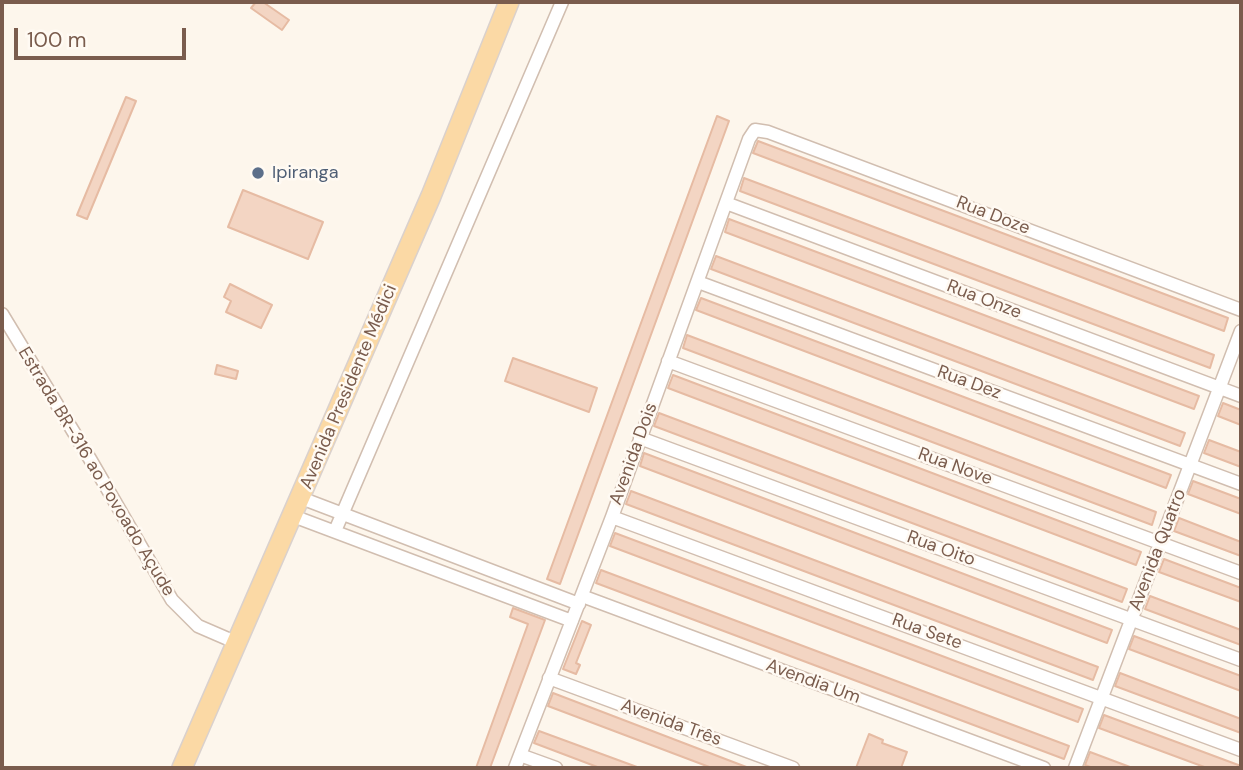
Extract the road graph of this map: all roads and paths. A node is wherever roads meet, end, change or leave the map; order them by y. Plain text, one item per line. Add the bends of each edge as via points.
1 (509, 2) edge
2 (562, 2) edge
3 (749, 139) joint
4 (726, 203) junction
5 (698, 282) junction
6 (1241, 310) edge
7 (2, 314) edge
8 (1241, 331) edge
9 (668, 361) junction
10 (1219, 388) junction
11 (1241, 396) edge
12 (640, 438) junction
13 (1191, 465) junction
14 (1241, 484) edge
15 (297, 507) junction
16 (343, 514) junction
17 (612, 517) junction
18 (335, 531) junction
19 (1160, 542) junction
20 (1241, 573) edge
21 (580, 600) junction
22 (1131, 620) junction
23 (572, 621) junction
24 (235, 642) junction
25 (1241, 660) edge
26 (549, 678) junction
27 (1102, 697) junction
28 (1241, 750) edge
29 (520, 755) junction
30 (182, 768) edge
31 (515, 768) edge
32 (556, 768) edge
33 (793, 768) edge
34 (1044, 768) edge
35 (1075, 768) edge

1 - 15 main road, Avenida Presidente Médici
2 - 16 street
3 - 4 street, Avenida Dois
3 - 6 street, Rua Doze via 755,130 768,132
4 - 5 street, Avenida Dois
4 - 10 street, Rua Onze
5 - 9 street, Avenida Dois
5 - 13 street, Rua Dez
7 - 24 street, Estrada BR-316 ao Povoado Açude via 172,600 198,626
8 - 10 street, Avenida Quatro
9 - 12 street, Avenida Dois
9 - 19 street, Rua Nove
10 - 11 street, Rua Onze
10 - 13 street, Avenida Quatro
12 - 17 street, Avenida Dois
12 - 22 street, Rua Oito
13 - 14 street, Rua Dez
13 - 19 street, Avenida Quatro
15 - 16 street, Avendia Um
15 - 18 street
15 - 24 main road, Avenida Presidente Médici
16 - 18 street
16 - 21 street, Avendia Um
17 - 21 street, Avenida Dois
17 - 27 street, Rua Sete
18 - 23 street
19 - 20 street, Rua Nove
19 - 22 street, Avenida Quatro
21 - 23 street, Avenida Dois
21 - 34 street, Avendia Um
22 - 25 street, Rua Oito
22 - 27 street, Avenida Quatro
23 - 26 street, Avenida Dois
24 - 30 main road, Avenida Presidente Médici
26 - 29 street, Avenida Dois
26 - 33 street, Avenida Três
27 - 28 street, Rua Sete
27 - 35 street, Avenida Quatro
29 - 31 street, Avenida Dois
29 - 32 street

